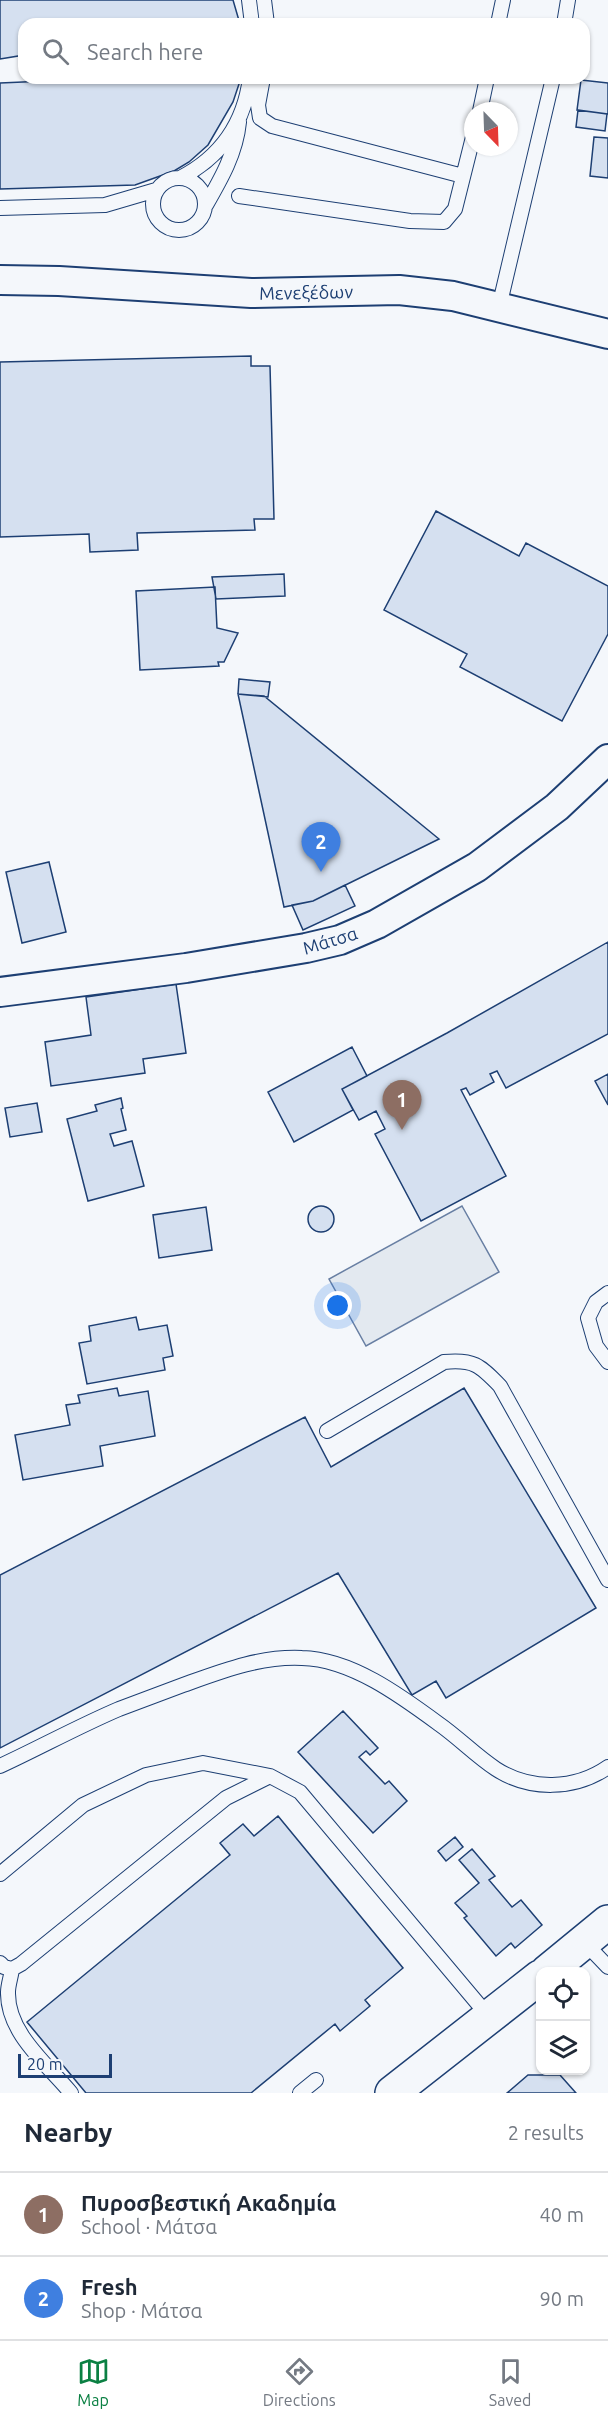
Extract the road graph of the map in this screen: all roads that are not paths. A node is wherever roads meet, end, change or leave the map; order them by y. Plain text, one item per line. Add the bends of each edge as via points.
1 (249, 0) edge
2 (264, 0) edge
3 (503, 0) edge
4 (568, 0) edge
5 (251, 18) edge
6 (266, 18) edge
7 (499, 18) edge
8 (565, 18) edge
9 (248, 84) edge
10 (262, 84) edge
11 (486, 84) edge
12 (552, 84) edge
13 (482, 102) edge
14 (239, 120) junction
15 (468, 156) edge
16 (463, 176) junction
17 (180, 178) junction
18 (156, 190) junction
19 (239, 196) dead end
20 (206, 205) junction
21 (0, 208) edge
22 (0, 280) edge
23 (499, 307) junction
24 (608, 334) edge
25 (608, 759) edge
26 (0, 992) edge
27 (608, 1293) edge
28 (608, 1362) edge
29 (327, 1431) dead end
30 (608, 1580) edge
31 (0, 1767) edge
32 (608, 1767) edge
33 (270, 1776) junction
34 (0, 1874) edge
35 (596, 1932) edge
36 (6, 1966) edge
37 (553, 1967) edge
38 (608, 1967) edge
39 (536, 1980) edge
40 (490, 2018) junction
41 (316, 2080) dead end
42 (71, 2093) edge
43 (300, 2093) edge
44 (392, 2093) edge

1 - 5 lane
2 - 6 lane
3 - 7 lane
4 - 8 lane
9 - 14 lane
10 - 16 lane via 260,118 272,126
11 - 13 lane
12 - 23 lane
14 - 17 lane via 217,153
14 - 20 lane via 238,140
15 - 16 lane
16 - 19 lane via 455,209 444,222
17 - 18 lane via 166,180
17 - 20 lane via 193,182
18 - 20 lane via 152,204 155,217 165,227 178,231 191,228 202,218
18 - 21 lane via 105,205
22 - 23 street, Μενεξέδων via 251,292 399,290 453,296
23 - 24 street, Μενεξέδων
25 - 26 street, Μάτσα via 557,807 477,867 377,924 340,940 186,968
27 - 28 lane via 596,1302 588,1318 596,1346
29 - 30 lane via 444,1362 463,1360 477,1364 500,1386
31 - 32 lane via 118,1710 231,1668 273,1658 304,1658 338,1665 384,1685 515,1779 557,1785 598,1774
33 - 34 lane via 203,1764 146,1775 82,1804
33 - 36 lane via 226,1798 21,1964
33 - 40 lane via 300,1792
35 - 37 street
35 - 38 lane
36 - 42 lane via 10,2014 17,2030
39 - 40 street
40 - 44 street
41 - 43 lane

